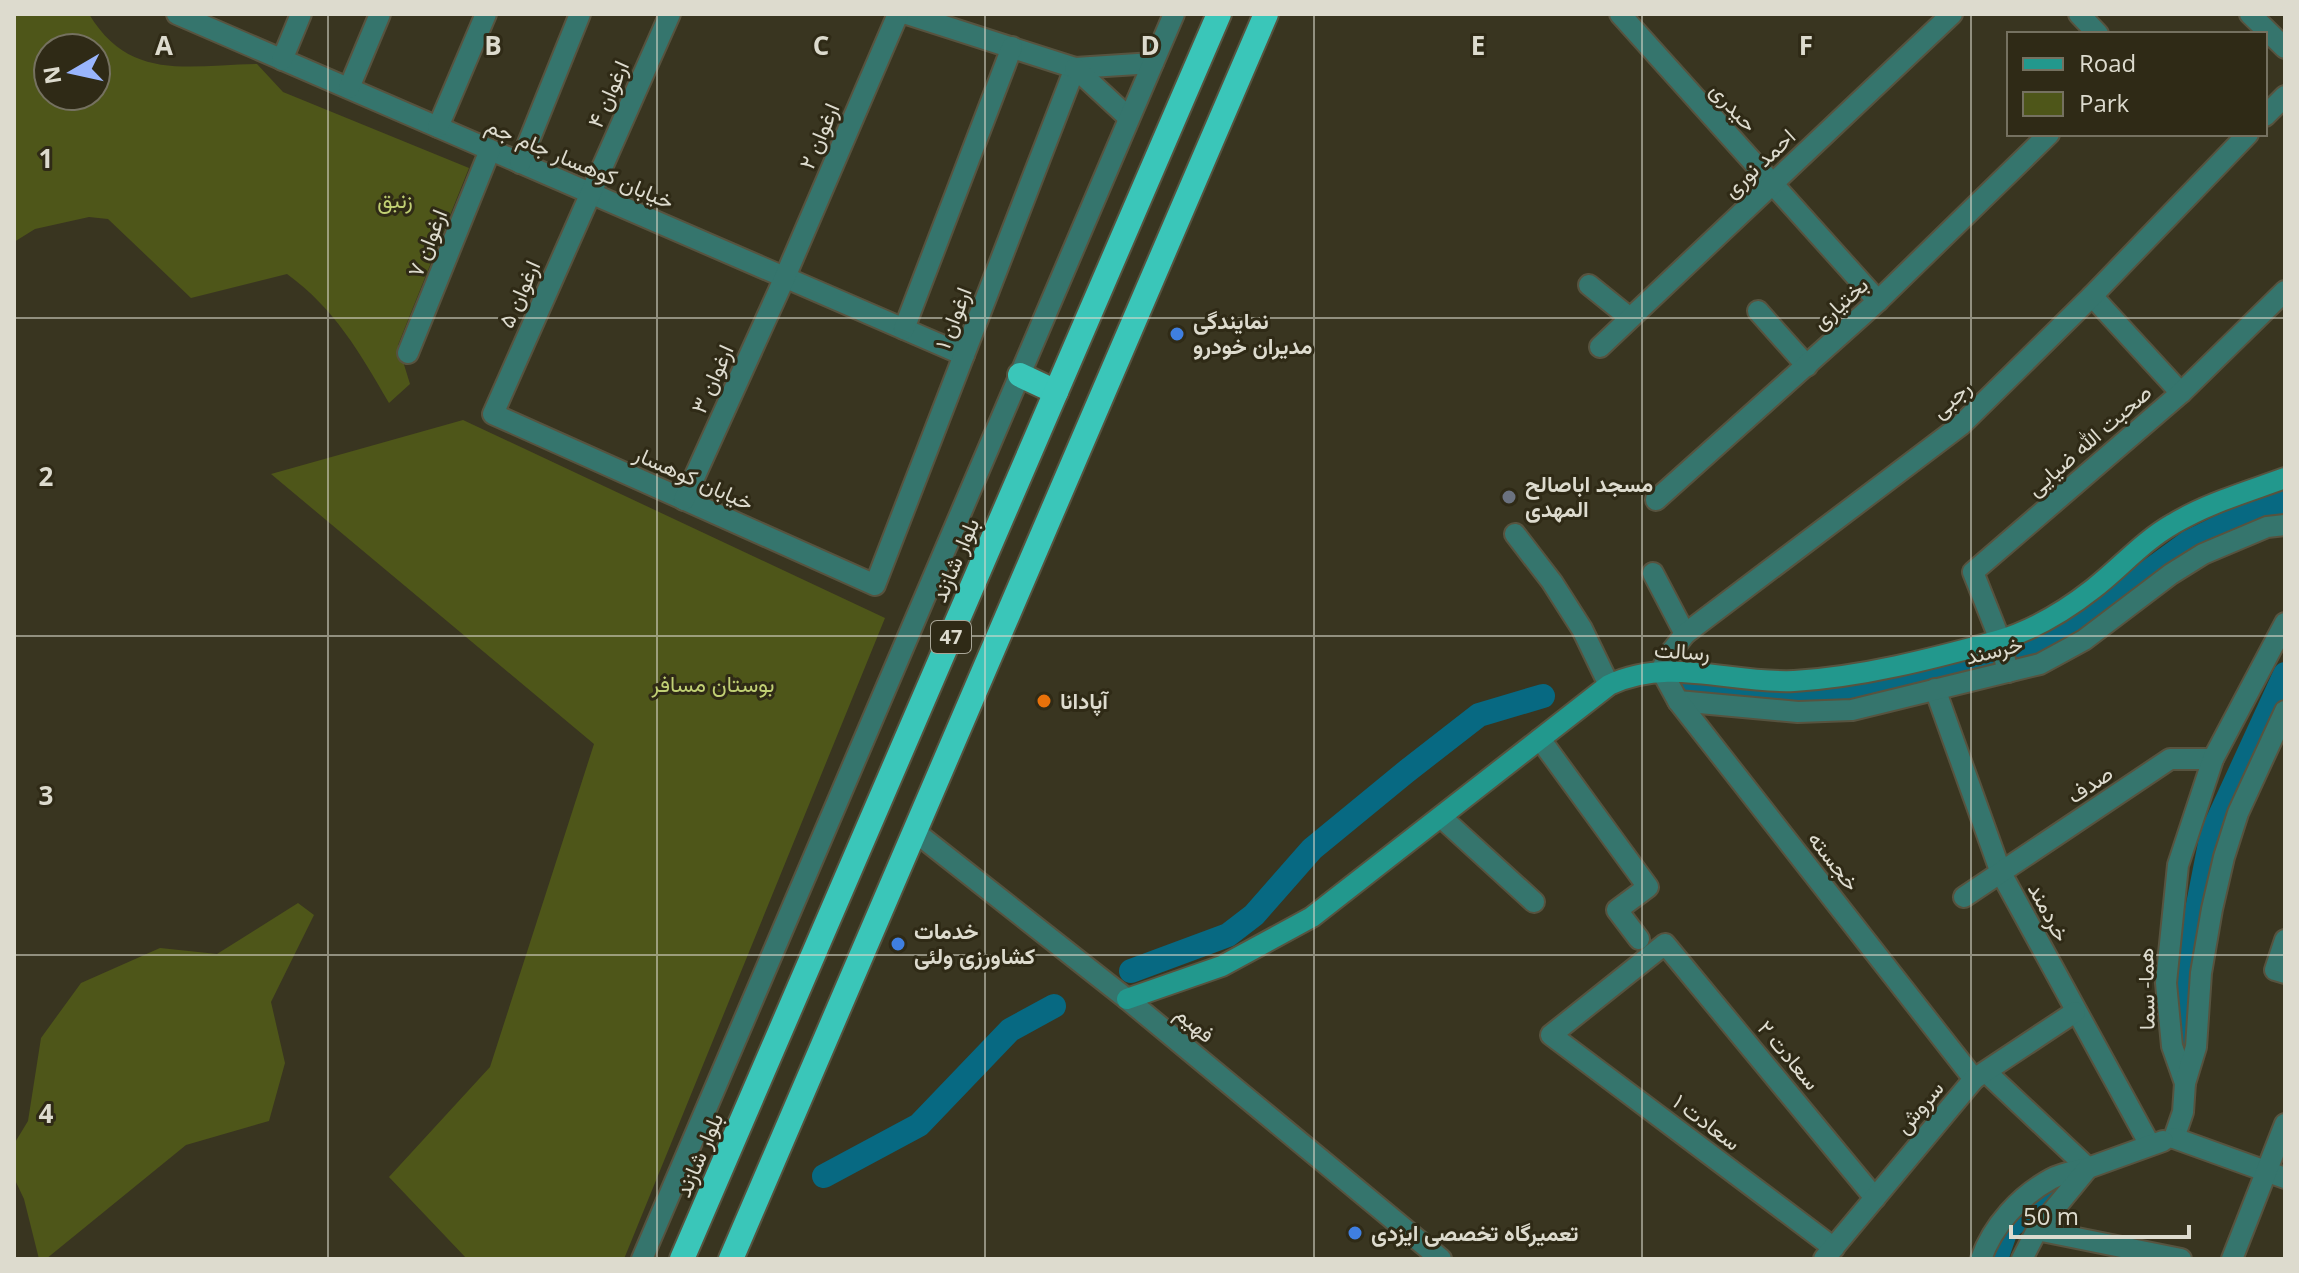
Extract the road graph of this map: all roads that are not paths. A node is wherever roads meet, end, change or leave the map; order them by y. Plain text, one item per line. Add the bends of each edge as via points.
1 (177, 14) edge
2 (301, 14) edge
3 (380, 14) edge
4 (486, 14) edge
5 (580, 14) edge
6 (670, 14) edge
7 (898, 14) edge
8 (907, 14) edge
9 (1174, 14) edge
10 (1219, 14) edge
11 (1266, 14) edge
12 (1620, 14) edge
13 (1952, 14) edge
14 (2079, 14) edge
15 (2250, 14) edge
16 (208, 20) edge
17 (2096, 32) edge
18 (1012, 47) junction
19 (2285, 48) edge
20 (282, 60) junction
21 (1153, 63) junction
22 (1075, 68) junction
23 (349, 88) junction
24 (2285, 96) edge
25 (2267, 114) edge
26 (1129, 118) junction
27 (438, 127) junction
28 (2047, 136) edge
29 (2246, 136) edge
30 (490, 150) junction
31 (520, 163) junction
32 (1771, 184) junction
33 (590, 193) junction
34 (785, 277) junction
35 (1589, 285) dead end
36 (2285, 291) edge
37 (2092, 296) junction
38 (1878, 301) junction
39 (1758, 311) dead end
40 (1630, 318) junction
41 (904, 329) junction
42 (1600, 347) dead end
43 (408, 353) dead end
44 (964, 355) junction
45 (1807, 366) junction
46 (1020, 375) junction
47 (1056, 392) junction
48 (2181, 393) junction
49 (493, 414) joint
50 (2285, 478) edge
51 (684, 500) junction
52 (1656, 500) dead end
53 (2285, 525) edge
54 (1515, 534) dead end
55 (1653, 573) dead end
56 (875, 585) joint
57 (2285, 623) edge
58 (1685, 634) junction
59 (2000, 640) junction
60 (1661, 670) junction
61 (2008, 672) junction
62 (1609, 685) junction
63 (1935, 689) junction
64 (1678, 701) junction
65 (2285, 711) edge
66 (1540, 739) junction
67 (2213, 759) junction
68 (1441, 817) junction
69 (914, 831) junction
70 (2001, 873) junction
71 (1964, 897) dead end
72 (1534, 902) dead end
73 (1639, 939) dead end
74 (2285, 940) edge
75 (2285, 973) edge
76 (1127, 999) junction
77 (2075, 1012) junction
78 (1551, 1035) joint
79 (1980, 1075) junction
80 (2185, 1083) junction
81 (2285, 1124) edge
82 (2174, 1138) junction
83 (2150, 1145) junction
84 (2088, 1168) junction
85 (2276, 1175) edge
86 (1875, 1198) junction
87 (2037, 1230) junction
88 (1829, 1253) edge
89 (642, 1259) edge
90 (682, 1259) edge
91 (731, 1259) edge
92 (1441, 1259) edge
93 (1981, 1259) edge
94 (2022, 1259) edge
95 (2181, 1259) edge
96 (2232, 1259) edge

1 - 16 street, خیابان کوهسار جام جم
2 - 20 street
3 - 23 street
4 - 27 street
5 - 31 street
6 - 33 street, ارغوان ۴
7 - 34 street, ارغوان ۲
8 - 18 street
9 - 21 street
10 - 47 highway, بلوار شازند / 47
11 - 69 highway, 47
12 - 32 street, حیدری
13 - 32 street, احمد نوری
14 - 17 street
15 - 19 street
16 - 20 street, خیابان کوهسار جام جم
18 - 22 street
18 - 41 street
20 - 23 street, خیابان کوهسار جام جم
21 - 22 street
21 - 26 street
22 - 26 street
22 - 44 street, ارغوان ۱
23 - 27 street, خیابان کوهسار جام جم
24 - 25 street
26 - 46 street
27 - 30 street, خیابان کوهسار جام جم
28 - 38 street, بختیاری
29 - 37 street, رجبی
30 - 31 street, خیابان کوهسار جام جم
30 - 43 street, ارغوان ۷
31 - 33 street, خیابان کوهسار جام جم
32 - 38 street, حیدری
32 - 40 street, احمد نوری
33 - 34 street, خیابان کوهسار جام جم
33 - 49 street, ارغوان ۵
34 - 41 street, خیابان کوهسار جام جم
34 - 51 street, ارغوان ۳
35 - 40 street
36 - 48 street, صحبت الله ضیایی
37 - 48 street
37 - 58 street, رجبی via 1961,425
38 - 45 street, بختیاری
39 - 45 street
40 - 42 street, احمد نوری
41 - 44 street, خیابان کوهسار جام جم
44 - 56 street, ارغوان ۱
45 - 52 street, بختیاری
46 - 47 highway
46 - 89 street
47 - 90 highway, بلوار شازند / 47
48 - 59 street, صحبت الله ضیایی via 1973,572
49 - 51 street, خیابان کوهسار
50 - 59 street, رسالت via 2171,525 2066,608
51 - 56 street, خیابان کوهسار
53 - 61 street, خرسند via 2267,527 2203,554 2084,640 2040,664
54 - 62 street via 1582,629
55 - 58 street
57 - 67 street, هما- سما
58 - 60 street, رجبی
59 - 60 street, رسالت via 1840,677 1790,681
59 - 61 street
60 - 62 street, رسالت
60 - 64 street, خجسته
61 - 63 street, خرسند
62 - 66 street, رسالت
63 - 64 street, خرسند via 1828,712
63 - 70 street, خردمند
64 - 79 street, خجسته
65 - 80 street via 2238,813 2224,857 2201,973 2196,1047
66 - 68 street, رسالت
66 - 73 street via 1648,887 1617,910
67 - 70 street, صدف via 2170,759
67 - 80 street, هما- سما via 2178,865 2168,950 2167,1015
68 - 72 street
68 - 76 street, رسالت via 1312,917 1222,966
69 - 76 street, فهیم
69 - 91 highway, 47
70 - 71 street, صدف
70 - 77 street, خردمند
74 - 75 street via 2275,970
76 - 92 street, فهیم
77 - 79 street, سروش
77 - 83 street, خردمند
78 - 86 street, سعادت ۲ via 1665,944
78 - 88 street, سعادت ۱
79 - 84 street, خجسته
79 - 86 street, سروش
80 - 82 street
81 - 85 street
82 - 83 street
82 - 85 street
83 - 84 street
84 - 87 street
84 - 93 street via 2053,1178 2017,1204 1988,1239
85 - 96 street
86 - 88 street, سروش
87 - 94 street
87 - 95 street

